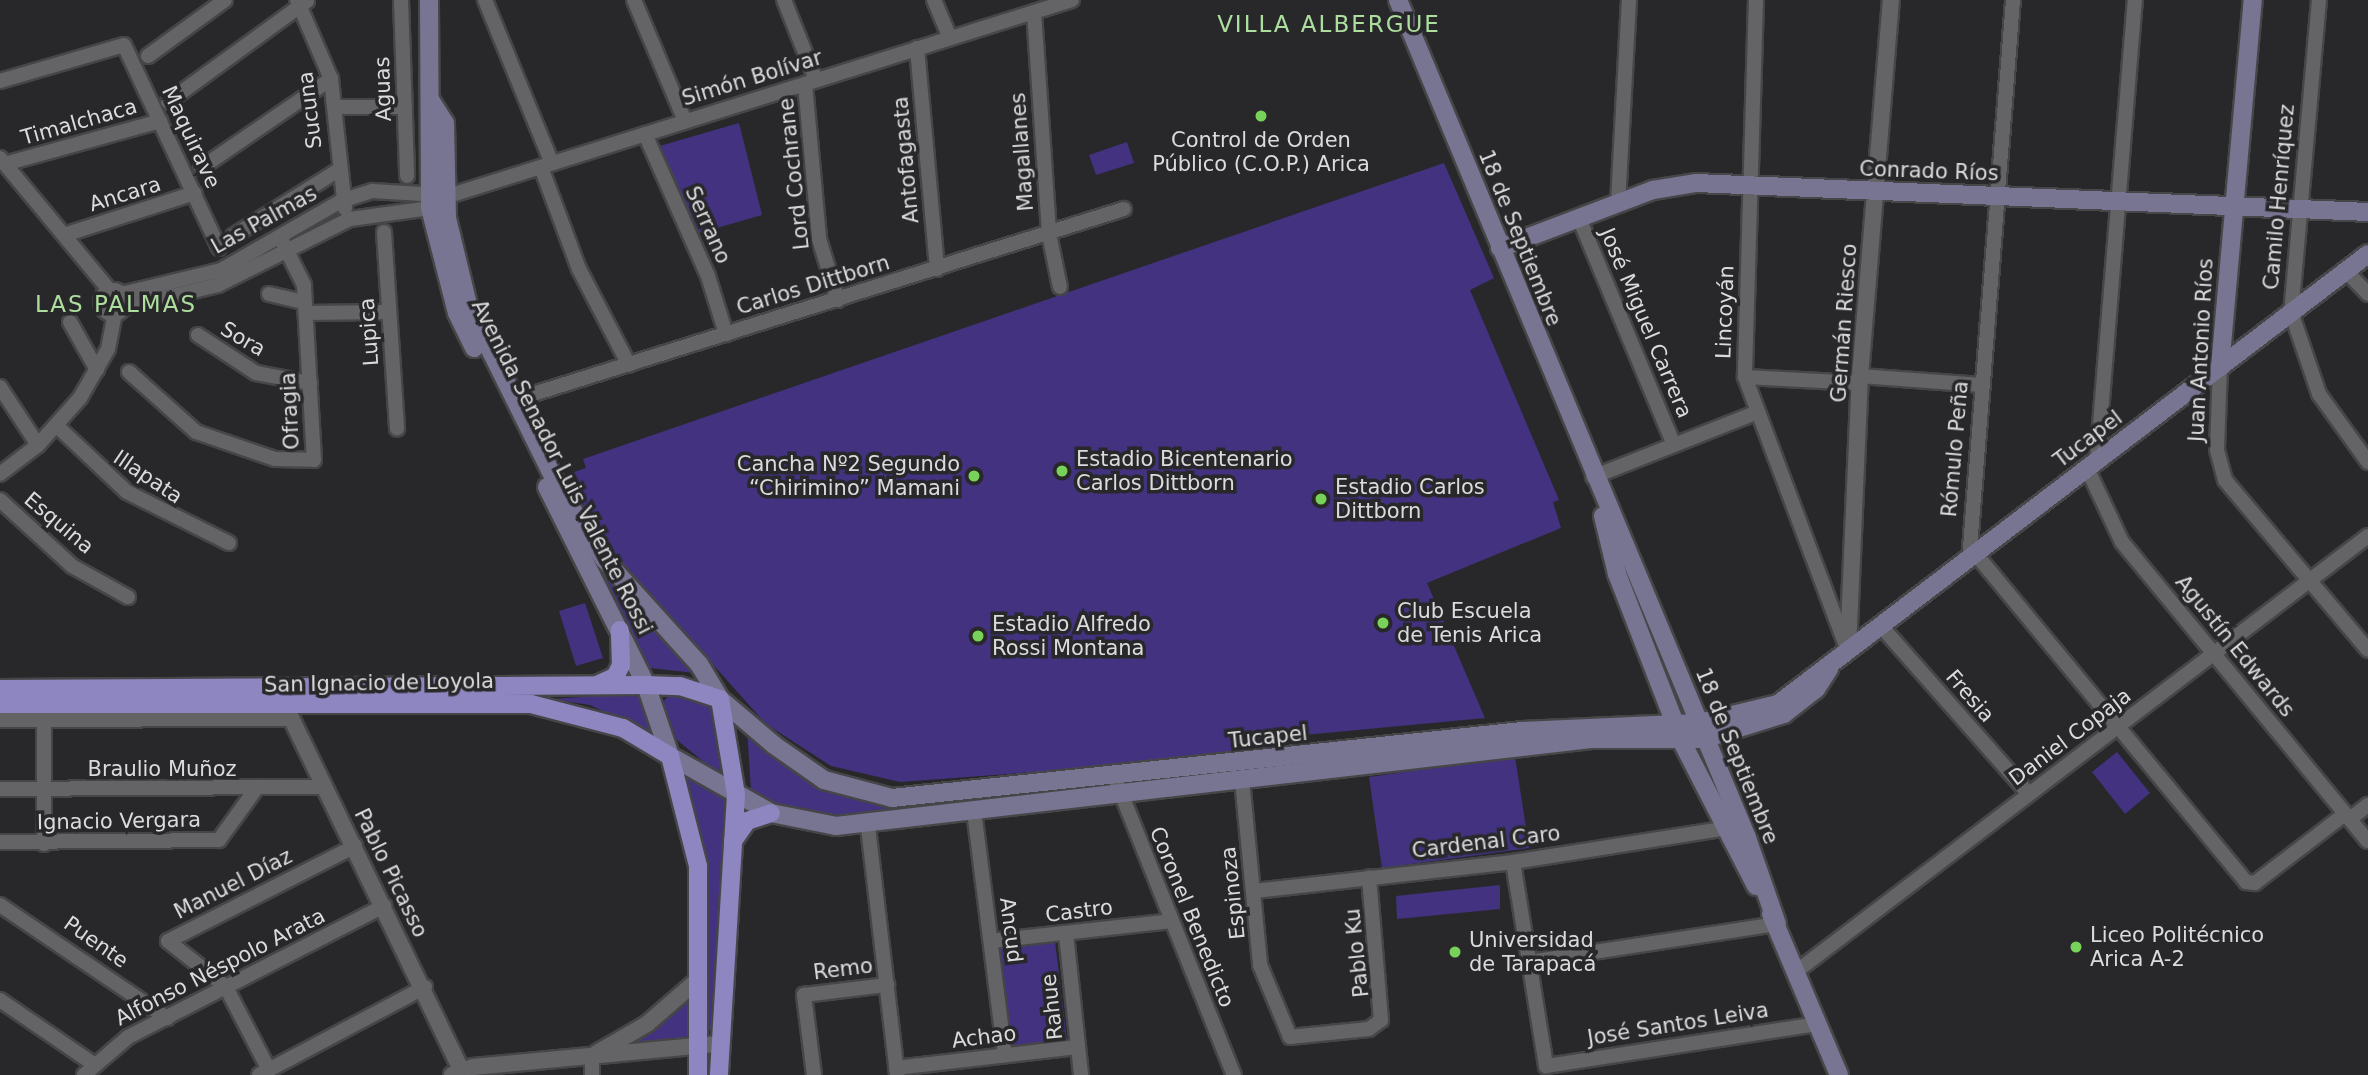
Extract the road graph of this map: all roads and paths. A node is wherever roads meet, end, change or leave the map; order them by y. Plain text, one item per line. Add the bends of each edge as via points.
1 (225, 0) edge
2 (401, 0) edge
3 (429, 0) edge
4 (485, 0) edge
5 (634, 0) edge
6 (784, 0) edge
7 (934, 0) edge
8 (1072, 0) edge
9 (1398, 0) edge
10 (1629, 0) edge
11 (1756, 0) edge
12 (1891, 0) edge
13 (2013, 0) edge
14 (2136, 0) edge
15 (2253, 0) edge
16 (2319, 0) edge
17 (303, 2) edge
18 (1034, 12) junction
19 (950, 38) junction
20 (917, 48) junction
21 (148, 56) dead end
22 (331, 79) junction
23 (0, 81) edge
24 (811, 82) junction
25 (168, 102) dead end
26 (335, 107) junction
27 (405, 107) junction
28 (160, 121) junction
29 (685, 121) junction
30 (645, 134) junction
31 (4, 160) edge
32 (547, 165) junction
33 (201, 168) dead end
34 (337, 171) junction
35 (407, 176) dead end
36 (1750, 186) junction
37 (1876, 192) junction
38 (195, 193) junction
39 (1997, 196) junction
40 (434, 199) junction
41 (341, 201) junction
42 (2118, 201) junction
43 (1618, 203) junction
44 (2234, 207) junction
45 (1124, 209) dead end
46 (2298, 209) junction
47 (2368, 212) edge
48 (1579, 218) junction
49 (350, 219) junction
50 (384, 232) dead end
51 (67, 234) junction
52 (1049, 234) junction
53 (233, 236) dead end
54 (280, 237) junction
55 (219, 247) dead end
56 (1500, 248) junction
57 (288, 251) junction
58 (2368, 254) edge
59 (937, 269) junction
60 (2346, 271) junction
61 (1060, 287) dead end
62 (269, 294) dead end
63 (2368, 294) edge
64 (838, 300) junction
65 (117, 302) junction
66 (305, 307) junction
67 (389, 312) junction
68 (2291, 313) junction
69 (70, 322) dead end
70 (726, 334) junction
71 (198, 335) dead end
72 (629, 365) junction
73 (2220, 367) junction
74 (97, 370) junction
75 (130, 372) dead end
76 (1745, 377) junction
77 (1859, 380) junction
78 (310, 383) junction
79 (1982, 385) junction
80 (0, 387) edge
81 (514, 400) junction
82 (1758, 412) junction
83 (57, 426) junction
84 (397, 429) dead end
85 (38, 445) junction
86 (1674, 445) junction
87 (2368, 462) edge
88 (2092, 465) junction
89 (0, 474) edge
90 (1596, 485) junction
91 (0, 500) edge
92 (2368, 536) edge
93 (229, 543) dead end
94 (1974, 554) junction
95 (2309, 580) junction
96 (128, 597) dead end
97 (1880, 625) junction
98 (620, 631) junction
99 (2368, 650) edge
100 (2214, 653) junction
101 (1841, 654) junction
102 (1659, 683) junction
103 (646, 685) junction
104 (591, 687) junction
105 (0, 689) edge
106 (720, 699) junction
107 (0, 704) edge
108 (285, 706) junction
109 (0, 720) edge
110 (44, 720) junction
111 (1626, 723) junction
112 (2117, 727) junction
113 (1702, 731) junction
114 (1740, 732) junction
115 (1680, 733) junction
116 (670, 756) junction
117 (1718, 771) junction
118 (1242, 780) junction
119 (1117, 784) junction
120 (325, 787) junction
121 (0, 789) edge
122 (43, 790) junction
123 (255, 790) junction
124 (2029, 794) junction
125 (736, 795) junction
126 (2368, 805) edge
127 (974, 811) junction
128 (771, 813) junction
129 (2348, 816) junction
130 (868, 827) junction
131 (1722, 829) junction
132 (733, 841) junction
133 (2368, 841) edge
134 (0, 842) edge
135 (44, 844) junction
136 (355, 846) junction
137 (1513, 862) junction
138 (1369, 877) junction
139 (1255, 891) junction
140 (0, 905) edge
141 (384, 906) junction
142 (1171, 920) junction
143 (1777, 924) junction
144 (1066, 934) junction
145 (991, 941) junction
146 (1528, 962) junction
147 (1797, 971) junction
148 (699, 979) junction
149 (887, 985) junction
150 (226, 987) junction
151 (425, 987) junction
152 (0, 1000) edge
153 (167, 1018) junction
154 (1818, 1024) junction
155 (1290, 1037) joint
156 (718, 1044) junction
157 (697, 1046) junction
158 (1077, 1046) junction
159 (1005, 1055) junction
160 (592, 1056) junction
161 (88, 1069) edge
162 (264, 1072) edge
163 (897, 1072) edge
164 (460, 1073) edge
165 (592, 1075) edge
166 (698, 1075) edge
167 (719, 1075) edge
168 (814, 1075) edge
169 (1081, 1075) edge
170 (1234, 1075) edge
171 (1839, 1075) edge

1 - 21 street
2 - 27 street, Aguas
3 - 40 main road, Avenida Senador Luis Valente Rossi via 431,101 445,123
4 - 32 street
5 - 29 street
6 - 24 street, Lord Cochrane
7 - 19 street
8 - 18 street, Simón Bolívar
9 - 56 main road, 18 de Septiembre
10 - 43 street, José Miguel Carrera
11 - 36 street, Lincoyán
12 - 37 street, Germán Riesco
13 - 39 street, Rómulo Peña
14 - 42 street, Agustín Edwards
15 - 44 main road, Juan Antonio Ríos
16 - 46 street, Camilo Henríquez
17 - 22 street, Sucuna
17 - 25 street
18 - 19 street, Simón Bolívar
18 - 52 street, Magallanes
19 - 20 street, Simón Bolívar
20 - 24 street, Simón Bolívar
20 - 59 street, Antofagasta
22 - 26 street, Sucuna
22 - 33 street
23 - 28 street, Maquirave via 124,45
24 - 29 street, Simón Bolívar
24 - 64 street, Lord Cochrane via 819,239
26 - 27 street
26 - 34 street, Sucuna
27 - 35 street, Aguas
28 - 31 street, Timalchaca
28 - 38 street, Maquirave
29 - 30 street, Simón Bolívar
30 - 32 street, Simón Bolívar
30 - 70 street, Serrano via 708,276
31 - 51 street
32 - 40 street, Simón Bolívar
32 - 72 street via 579,269
34 - 41 street, Sucuna
34 - 53 street
36 - 37 main road, Conrado Ríos
36 - 43 main road, Conrado Ríos via 1684,183
36 - 76 street, Lincoyán
37 - 39 main road, Conrado Ríos
37 - 77 street, Germán Riesco
38 - 51 street, Ancara
38 - 55 street, Maquirave
39 - 42 main road, Conrado Ríos
39 - 79 street, Rómulo Peña
40 - 41 street, Las Palmas via 372,191
40 - 49 street, Las Palmas
40 - 81 main road, Avenida Senador Luis Valente Rossi via 468,305
40 - 98 main road, Avenida Senador Luis Valente Rossi via 457,313
41 - 49 street, Sucuna
41 - 54 street, Las Palmas
42 - 44 main road, Conrado Ríos
42 - 88 street, Agustín Edwards
43 - 48 main road, Conrado Ríos
44 - 46 main road, Conrado Ríos
44 - 73 main road, Juan Antonio Ríos
45 - 52 street, Carlos Dittborn
46 - 47 main road, Conrado Ríos
46 - 68 street, Camilo Henríquez
48 - 56 main road, Conrado Ríos
48 - 86 street, José Miguel Carrera
49 - 57 street, Las Palmas
50 - 67 street, Lupica
51 - 65 street
52 - 59 street, Carlos Dittborn
52 - 61 street, Magallanes
54 - 57 street, Ofragia
54 - 65 street, Las Palmas via 201,277
56 - 90 main road, 18 de Septiembre
57 - 65 street, Las Palmas via 218,285
57 - 66 street, Ofragia
58 - 60 main road, Tucapel
59 - 64 street, Carlos Dittborn
60 - 63 street
60 - 68 main road, Tucapel
62 - 66 street
64 - 70 street, Carlos Dittborn
65 - 74 street
66 - 67 street
66 - 78 street, Ofragia
67 - 84 street, Lupica
68 - 73 main road, Tucapel
68 - 87 street, Camilo Henríquez via 2319,394
69 - 74 street
70 - 72 street, Carlos Dittborn
71 - 78 street, Sora via 256,373
72 - 81 street, Carlos Dittborn
73 - 88 main road, Tucapel
73 - 95 street, Juan Antonio Ríos via 2217,450 2225,480
74 - 83 street
75 - 78 street, Ofragia via 196,432 296,461 314,460
76 - 77 street
76 - 82 street, Lincoyán
77 - 79 street
77 - 101 street, Germán Riesco
79 - 94 street, Rómulo Peña via 1968,536
80 - 85 street
81 - 106 main road, Avenida Senador Luis Valente Rossi via 604,559 699,664
82 - 86 street
82 - 101 street, Lincoyán
83 - 85 street
83 - 93 street, Illapata via 127,492
85 - 89 street
86 - 90 street
88 - 94 main road, Tucapel
88 - 100 street, Agustín Edwards via 2115,533
90 - 102 main road, 18 de Septiembre via 1617,574
90 - 113 main road, 18 de Septiembre
91 - 96 street, Esquina via 72,566
92 - 95 street, Daniel Copaja
94 - 97 main road, Tucapel
94 - 112 street
95 - 99 street, Juan Antonio Ríos
95 - 100 street, Daniel Copaja
97 - 101 main road, Tucapel
97 - 124 street, Fresia
98 - 103 main road, Avenida Senador Luis Valente Rossi
98 - 104 main road via 621,665 615,677
100 - 112 street, Daniel Copaja
100 - 129 street, Agustín Edwards
101 - 113 main road, Tucapel via 1778,704
101 - 114 main road, Tucapel via 1798,704
102 - 111 main road via 1650,711
102 - 115 main road, 18 de Septiembre
103 - 104 main road, San Ignacio de Loyola
103 - 106 main road, San Ignacio de Loyola via 680,686
103 - 116 main road, Avenida Senador Luis Valente Rossi
104 - 108 main road, San Ignacio de Loyola
105 - 108 main road, San Ignacio de Loyola
106 - 119 main road, Tucapel via 824,780 892,798
106 - 125 main road
107 - 108 main road, San Ignacio de Loyola
108 - 110 street, San Ignacio de Loyola
108 - 116 main road, San Ignacio de Loyola via 531,704 597,718
108 - 120 street, Pablo Picasso
109 - 110 street, San Ignacio de Loyola
110 - 122 street
111 - 115 main road, Tucapel
111 - 119 main road, Tucapel
112 - 124 street, Daniel Copaja
112 - 129 street via 2251,883
113 - 114 main road, Tucapel
113 - 115 main road, Tucapel
113 - 117 main road, 18 de Septiembre
114 - 117 main road
115 - 118 main road, Tucapel via 1591,739
115 - 131 main road, 18 de Septiembre
116 - 125 main road, San Ignacio de Loyola
116 - 148 main road via 698,866
117 - 143 main road, 18 de Septiembre
118 - 119 main road, Tucapel
118 - 139 street, Espinoza
119 - 127 main road, Tucapel
119 - 142 street, Coronel Benedicto
120 - 123 street, Braulio Muñoz
120 - 136 street, Pablo Picasso
121 - 122 street, Braulio Muñoz
122 - 123 street, Braulio Muñoz
122 - 135 street
123 - 135 street, Ignacio Vergara via 219,840
124 - 147 street, Daniel Copaja
125 - 128 main road, Tucapel
125 - 132 main road
126 - 129 street
127 - 130 main road, Tucapel
127 - 145 street, Ancud
128 - 130 main road, Tucapel
128 - 132 main road via 747,821
129 - 133 street, Agustín Edwards
130 - 149 street
131 - 137 street, Cardenal Caro
131 - 143 main road, 18 de Septiembre
132 - 156 main road
134 - 135 street, Ignacio Vergara
136 - 141 street, Pablo Picasso
136 - 150 street, Manuel Díaz via 168,941
137 - 138 street, Cardenal Caro
137 - 146 street
138 - 139 street, Cardenal Caro
138 - 155 street, Pablo Ku via 1384,1010 1378,1023
139 - 155 street, Espinoza via 1263,974
140 - 153 street, Puente
141 - 150 street, Alfonso Néspolo Arata
141 - 151 street, Pablo Picasso
142 - 144 street, Castro
142 - 170 street, Coronel Benedicto
143 - 146 street
143 - 147 main road, 18 de Septiembre
144 - 145 street, Castro
144 - 158 street, Rahue
145 - 159 street, Ancud
146 - 154 street, José Santos Leiva via 1546,1066
147 - 154 main road, 18 de Septiembre
148 - 157 main road
148 - 160 street via 647,1024
149 - 163 street
149 - 168 street, Remo via 804,995
150 - 153 street, Alfonso Néspolo Arata
150 - 162 street, Manuel Díaz
151 - 162 street
151 - 164 street, Pablo Picasso
152 - 161 street
153 - 161 street, Alfonso Néspolo Arata
154 - 171 main road, 18 de Septiembre
156 - 157 street
156 - 167 main road
157 - 160 street
157 - 166 main road
158 - 159 street, Achao
158 - 169 street, Rahue
159 - 163 street, Achao
160 - 164 street
160 - 165 street

